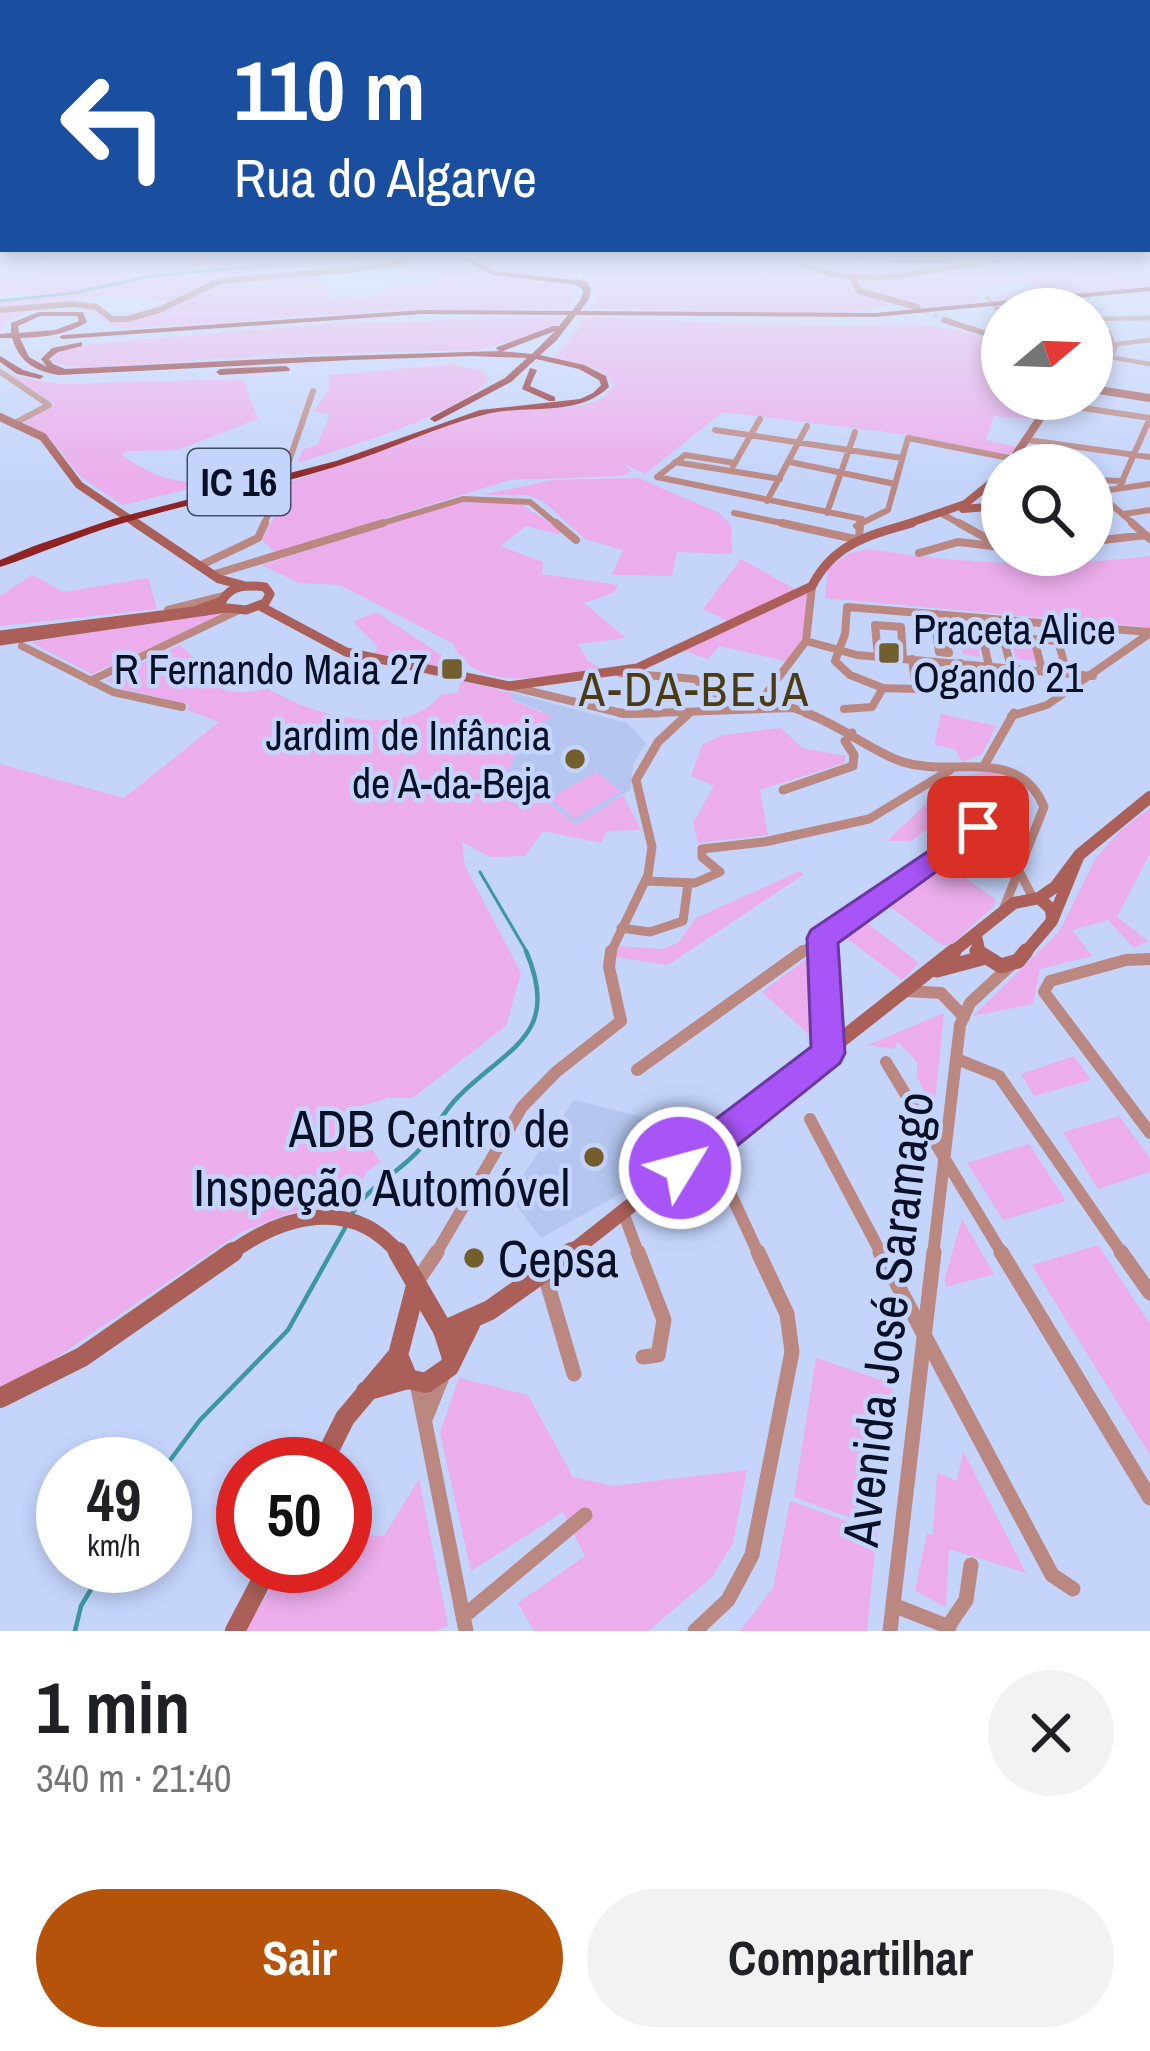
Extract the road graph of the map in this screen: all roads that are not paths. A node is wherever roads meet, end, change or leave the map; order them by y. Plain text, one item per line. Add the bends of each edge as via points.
1 (65, 330) edge
2 (121, 330) edge
3 (245, 330) edge
4 (548, 330) edge
5 (559, 330) edge
6 (570, 330) edge
7 (4, 335) edge
8 (163, 335) junction
9 (1150, 340) edge
10 (1115, 348) joint
11 (1113, 350) edge
12 (17, 353) junction
13 (442, 355) junction
14 (543, 355) junction
15 (0, 358) edge
16 (381, 360) junction
17 (425, 361) junction
18 (1113, 361) edge
19 (1150, 364) edge
20 (528, 369) junction
21 (88, 370) junction
22 (0, 371) edge
23 (43, 376) junction
24 (1113, 387) edge
25 (313, 392) dead end
26 (483, 395) junction
27 (1150, 398) edge
28 (1113, 412) edge
29 (0, 417) edge
30 (760, 418) dead end
31 (1150, 418) edge
32 (1040, 420) edge
33 (15, 423) junction
34 (442, 425) junction
35 (807, 426) dead end
36 (715, 430) dead end
37 (855, 433) dead end
38 (750, 436) junction
39 (1028, 440) junction
40 (801, 443) junction
41 (1025, 444) edge
42 (849, 450) junction
43 (981, 455) edge
44 (1134, 456) junction
45 (902, 458) junction
46 (1150, 458) edge
47 (289, 461) tunnel mouth
48 (790, 461) junction
49 (732, 467) junction
50 (842, 472) junction
51 (780, 479) junction
52 (1113, 483) edge
53 (895, 484) junction
54 (1121, 484) junction
55 (1150, 484) edge
56 (1113, 486) edge
57 (280, 490) tunnel mouth
58 (980, 500) edge
59 (767, 501) junction
60 (1113, 506) edge
61 (1150, 510) edge
62 (946, 512) junction
63 (734, 513) dead end
64 (827, 513) junction
65 (1124, 514) junction
66 (862, 519) junction
67 (981, 534) edge
68 (72, 535) junction
69 (1148, 537) edge
70 (1113, 539) edge
71 (576, 540) dead end
72 (859, 540) junction
73 (981, 544) edge
74 (919, 553) dead end
75 (0, 554) edge
76 (0, 564) edge
77 (199, 566) junction
78 (0, 576) edge
79 (215, 577) junction
80 (244, 585) junction
81 (812, 586) junction
82 (228, 602) junction
83 (260, 606) junction
84 (168, 610) dead end
85 (937, 614) junction
86 (1150, 632) edge
87 (0, 638) edge
88 (806, 641) junction
89 (22, 646) dead end
90 (840, 649) junction
91 (878, 656) junction
92 (945, 657) junction
93 (908, 658) junction
94 (960, 663) junction
95 (989, 666) junction
96 (1011, 668) junction
97 (1042, 670) junction
98 (1067, 673) junction
99 (610, 674) junction
100 (1094, 676) junction
101 (90, 681) junction
102 (509, 686) junction
103 (883, 688) junction
104 (966, 692) dead end
105 (756, 706) junction
106 (182, 707) dead end
107 (844, 709) dead end
108 (689, 712) junction
109 (852, 734) junction
110 (985, 764) junction
111 (950, 770) junction
112 (783, 790) dead end
113 (1150, 796) edge
114 (978, 827) dead end
115 (1079, 855) junction
116 (1019, 871) junction
117 (646, 881) junction
118 (688, 884) junction
119 (1036, 897) junction
120 (1001, 913) junction
121 (1052, 921) junction
122 (621, 928) junction
123 (976, 936) junction
124 (822, 938) junction
125 (1150, 959) edge
126 (986, 960) junction
127 (1011, 965) junction
128 (930, 972) junction
129 (986, 986) junction
130 (907, 991) junction
131 (964, 1017) junction
132 (828, 1053) junction
133 (957, 1059) junction
134 (886, 1062) dead end
135 (637, 1070) dead end
136 (810, 1119) dead end
137 (1150, 1133) edge
138 (709, 1147) junction
139 (944, 1160) junction
140 (623, 1212) junction
141 (544, 1271) junction
142 (416, 1283) junction
143 (1150, 1293) edge
144 (471, 1322) junction
145 (440, 1329) junction
146 (926, 1336) junction
147 (399, 1350) junction
148 (643, 1357) dead end
149 (448, 1366) junction
150 (574, 1374) dead end
151 (412, 1381) junction
152 (365, 1391) junction
153 (0, 1398) edge
154 (426, 1417) junction
155 (336, 1437) edge
156 (1150, 1498) edge
157 (585, 1515) dead end
158 (971, 1565) dead end
159 (1073, 1589) dead end
160 (255, 1593) edge
161 (893, 1605) junction
162 (465, 1624) edge
163 (947, 1629) edge
164 (235, 1631) edge
165 (695, 1631) edge
166 (890, 1631) edge

1 - 7 highway
2 - 7 highway
3 - 8 highway
4 - 13 highway via 508,348
5 - 14 highway
6 - 14 highway
7 - 8 highway
7 - 12 highway
8 - 21 highway via 73,345 45,359 56,369
9 - 10 street
10 - 11 street
12 - 21 highway via 35,368
12 - 23 highway via 21,366
13 - 16 highway
13 - 34 highway via 555,362 594,371 606,385 586,399 500,407
14 - 20 highway
15 - 23 highway
16 - 17 highway
16 - 21 highway
16 - 23 highway
17 - 20 highway via 519,359 588,374 598,385 583,397 541,397 525,387
17 - 26 highway via 494,368 497,379
18 - 19 street
20 - 26 highway
20 - 34 highway
22 - 33 street via 49,405
24 - 27 main road
25 - 47 street
26 - 75 highway, IC 16 via 379,442 109,515
28 - 31 street
29 - 33 main road
30 - 38 street
31 - 44 street
32 - 39 main road
33 - 77 main road via 52,444 79,485
34 - 68 highway, IC 16 via 340,463
35 - 40 street
36 - 38 street
37 - 42 street
38 - 40 street
38 - 49 street
39 - 41 main road
39 - 44 street
40 - 42 street
40 - 48 street
42 - 45 street
42 - 50 street
43 - 45 street via 909,438
44 - 46 street
44 - 54 street
45 - 53 street
48 - 50 street
48 - 51 street
49 - 51 street
49 - 59 street via 675,462 657,477
50 - 53 street
50 - 64 street
51 - 59 street
52 - 54 street
53 - 66 street via 888,510
54 - 55 street
54 - 56 street
57 - 77 street via 258,538
58 - 62 main road
59 - 64 street
60 - 65 street
61 - 65 street
62 - 67 street
62 - 72 main road
63 - 72 street
64 - 66 street
65 - 69 street
66 - 72 street
68 - 76 highway, IC 16
68 - 78 highway
69 - 70 street
71 - 79 street via 530,502 463,499
72 - 81 main road via 828,554
73 - 74 street
77 - 79 main road
79 - 80 main road
79 - 82 main road
80 - 82 main road
80 - 83 main road via 268,590
81 - 88 street
81 - 99 main road
82 - 83 main road
82 - 84 street
82 - 87 main road
82 - 101 street
83 - 102 main road via 346,652
85 - 86 street
85 - 90 street via 847,608
85 - 92 street
86 - 100 street
88 - 90 street
88 - 105 street
89 - 101 street
90 - 91 street
90 - 103 street via 835,661 850,675
91 - 93 street
91 - 93 street via 875,625 901,628
92 - 93 street
92 - 94 street
93 - 103 street via 916,689
94 - 95 street
94 - 104 street
95 - 96 street
95 - 96 street via 982,635 1004,637
96 - 97 street
97 - 98 street
97 - 98 street via 1034,639 1058,641
98 - 100 street
99 - 102 main road
99 - 105 street via 692,678
100 - 110 street via 1047,706 1013,713
101 - 106 street
102 - 108 street via 600,711
103 - 107 street via 872,707
105 - 108 street
105 - 109 street via 793,708
108 - 117 street via 637,764 633,782 652,857
109 - 111 street via 883,754
109 - 112 street via 845,741 853,766
110 - 111 street
110 - 116 street via 1016,773 1042,797
111 - 118 street via 869,819 702,849 720,875
113 - 115 main road
114 - 124 street
115 - 119 main road via 1055,887
115 - 121 main road
116 - 119 street
116 - 120 street
117 - 118 street
117 - 122 street
118 - 122 street via 682,920 650,932
119 - 120 main road
119 - 121 main road
120 - 123 main road
121 - 127 main road
122 - 142 street via 608,965 621,1021 519,1110
123 - 126 main road
123 - 128 main road
124 - 132 street
124 - 135 street
125 - 137 street via 1050,981 1044,992
126 - 127 main road
126 - 128 main road
126 - 129 street, Avenida José Saramago
127 - 129 street, Avenida José Saramago
128 - 130 main road
129 - 131 street, Avenida José Saramago
130 - 131 street via 941,991
130 - 132 main road
131 - 133 street, Avenida José Saramago
132 - 138 main road
133 - 139 street, Avenida José Saramago
133 - 143 street via 999,1076
134 - 139 street
136 - 146 street
138 - 140 main road
138 - 165 street via 788,1314 792,1352 752,1555 728,1600
139 - 146 street, Avenida José Saramago
139 - 156 street
140 - 141 main road
140 - 148 street via 664,1320 658,1355
141 - 144 main road
141 - 150 street
142 - 145 main road
142 - 147 main road
142 - 153 main road via 401,1250 360,1225 312,1214 284,1221 59,1372
144 - 145 main road
144 - 149 main road
145 - 147 main road via 412,1330
145 - 149 main road via 450,1340
146 - 159 street via 1052,1575
146 - 161 street, Avenida José Saramago
147 - 151 main road
147 - 152 main road
149 - 151 main road
149 - 154 street
151 - 152 main road
151 - 154 street
152 - 155 main road
154 - 162 street
157 - 162 street
158 - 163 street via 966,1600
160 - 164 main road
161 - 163 street
161 - 166 street, Avenida José Saramago

